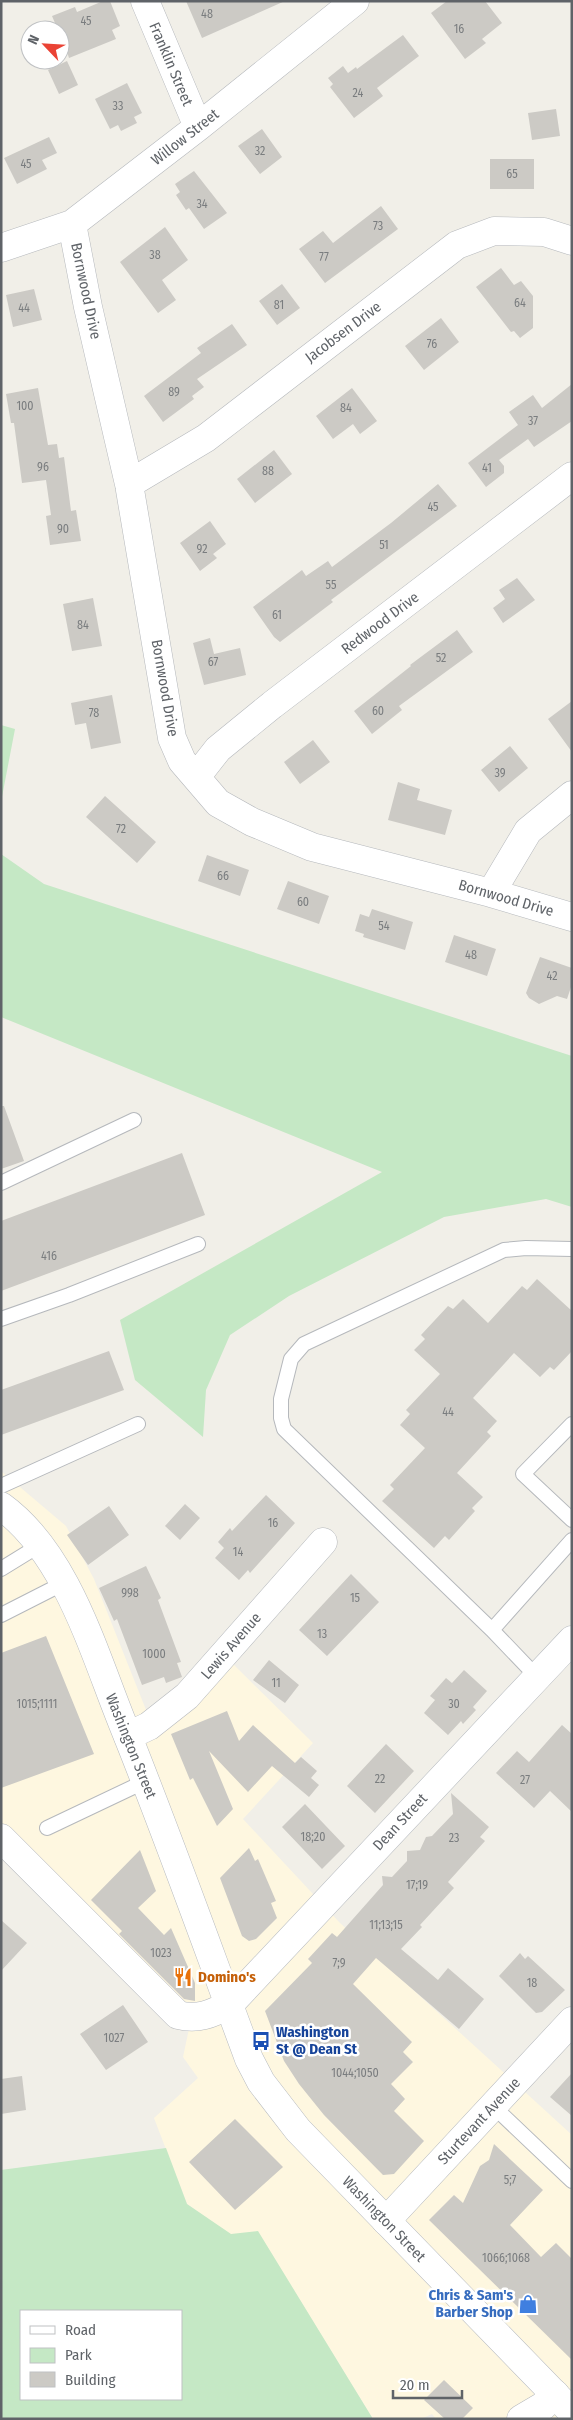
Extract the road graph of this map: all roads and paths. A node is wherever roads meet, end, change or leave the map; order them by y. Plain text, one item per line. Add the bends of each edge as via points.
1 (145, 1) edge
2 (355, 1) edge
3 (198, 127) junction
4 (72, 224) junction
5 (572, 241) edge
6 (1, 248) edge
7 (572, 476) edge
8 (129, 484) junction
9 (196, 777) junction
10 (572, 795) edge
11 (491, 892) junction
12 (572, 917) edge
13 (134, 1120) dead end
14 (1, 1183) edge
15 (198, 1244) dead end
16 (572, 1249) edge
17 (1, 1319) edge
18 (138, 1424) dead end
19 (572, 1424) edge
20 (1, 1486) edge
21 (1, 1506) edge
22 (572, 1520) edge
23 (572, 1540) edge
24 (323, 1542) dead end
25 (40, 1545) junction
26 (1, 1569) edge
27 (64, 1583) junction
28 (1, 1616) edge
29 (492, 1630) junction
30 (572, 1640) edge
31 (537, 1677) junction
32 (128, 1736) junction
33 (146, 1781) junction
34 (47, 1828) dead end
35 (1, 1838) edge
36 (228, 2005) junction
37 (572, 2021) edge
38 (493, 2106) junction
39 (572, 2181) edge
40 (386, 2221) junction
41 (567, 2405) edge
42 (521, 2419) edge

1 - 3 street, Franklin Street
2 - 3 street, Willow Street
3 - 4 street, Willow Street
4 - 6 street, Willow Street
4 - 8 street, Bornwood Drive
5 - 8 street, Jacobsen Drive via 544,232 494,231 457,245 206,438
7 - 9 street, Redwood Drive via 272,705 218,750
8 - 9 street, Bornwood Drive via 172,738 182,761
9 - 11 street, Bornwood Drive via 218,803 252,822 312,847
10 - 11 street via 528,831
11 - 12 street, Bornwood Drive
13 - 14 lane
15 - 17 lane
16 - 29 lane via 504,1250 304,1344 291,1359 281,1399 284,1429
18 - 20 lane
19 - 22 lane via 522,1474
21 - 25 street, Washington Street
23 - 29 lane
24 - 32 street, Lewis Avenue via 187,1696 149,1726
25 - 26 lane
25 - 27 street, Washington Street
27 - 28 lane
27 - 32 street, Washington Street
29 - 31 lane
30 - 31 street, Dean Street
31 - 36 street, Dean Street
32 - 33 street, Washington Street
33 - 34 lane
33 - 36 street, Washington Street
35 - 36 street via 168,2008 191,2018
36 - 40 street, Washington Street via 248,2059 276,2103
37 - 38 street, Sturtevant Avenue
38 - 39 lane
38 - 40 street, Sturtevant Avenue
40 - 41 street, Washington Street
41 - 42 street via 543,2406

